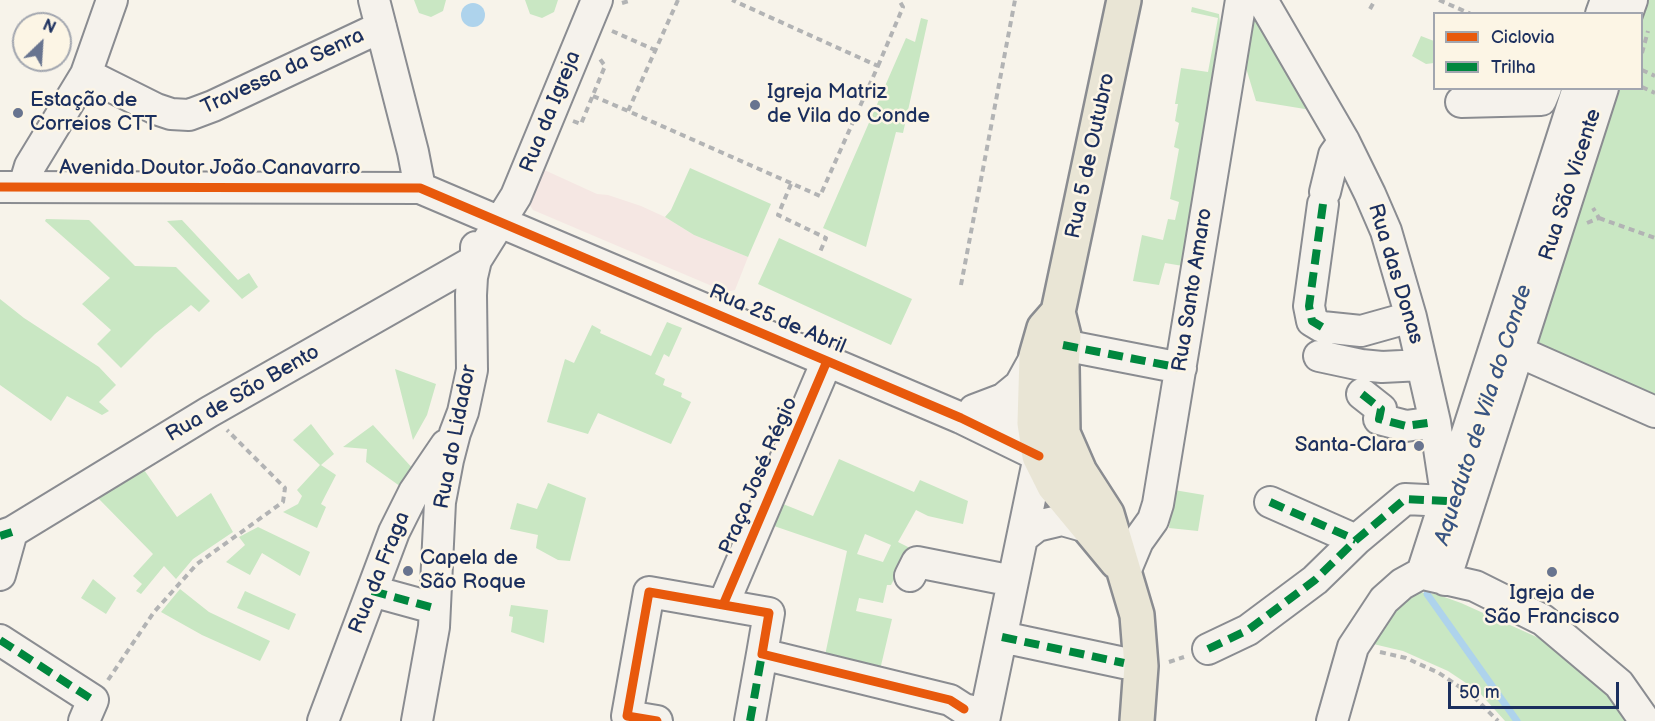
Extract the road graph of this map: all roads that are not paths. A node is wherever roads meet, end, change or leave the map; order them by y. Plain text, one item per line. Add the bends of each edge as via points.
1 (112, 0) edge
2 (597, 0) edge
3 (1125, 0) edge
4 (1241, 0) edge
5 (1262, 0) edge
6 (377, 13) edge
7 (86, 74) junction
8 (1545, 90) edge
9 (1577, 90) edge
10 (1602, 90) edge
11 (1461, 102) dead end
12 (1334, 151) junction
13 (12, 187) edge
14 (420, 188) junction
15 (453, 202) junction
16 (500, 221) junction
17 (476, 260) junction
18 (1411, 317) junction
19 (1320, 341) junction
20 (1507, 347) junction
21 (1049, 351) junction
22 (827, 361) junction
23 (1422, 365) junction
24 (1181, 368) junction
25 (1362, 394) dead end
26 (1655, 412) edge
27 (961, 418) junction
28 (1435, 422) junction
29 (454, 433) junction
30 (1051, 440) junction
31 (1446, 501) junction
32 (1270, 502) dead end
33 (1087, 527) junction
34 (6, 534) edge
35 (1023, 537) junction
36 (1356, 540) junction
37 (1437, 567) junction
38 (1125, 573) junction
39 (0, 575) edge
40 (910, 576) dead end
41 (1013, 581) junction
42 (372, 591) junction
43 (723, 605) junction
44 (434, 608) junction
45 (1002, 637) junction
46 (0, 640) edge
47 (1208, 649) road end
48 (762, 654) junction
49 (1124, 663) dead end
50 (880, 694) dead end
51 (88, 710) edge
52 (978, 715) edge
53 (323, 721) edge
54 (417, 721) edge
55 (658, 721) edge
56 (750, 721) edge
57 (1137, 721) edge
58 (1332, 721) edge
59 (1645, 721) edge

1 - 7 street
2 - 16 street, Rua da Igreja via 516,196
3 - 21 main road, Rua 5 de Outubro via 1058,312 1044,328
4 - 24 street, Rua Santo Amaro
5 - 12 street, Rua das Donas
6 - 7 street, Travessa da Senra via 213,106 189,115 156,109
6 - 14 street
7 - 13 street via 30,166
8 - 11 street via 1541,100
9 - 20 street, Rua São Vicente
10 - 20 street, Rua São Vicente
12 - 18 street, Rua das Donas via 1386,231
12 - 19 street via 1308,306
13 - 14 street, Avenida Doutor João Canavarro
14 - 15 street, Rua 25 de Abril
15 - 16 street, Rua 25 de Abril
15 - 17 street via 475,221
16 - 17 street, Rua da Igreja
16 - 22 street, Rua 25 de Abril
17 - 29 street, Rua do Lidador via 471,295 472,370
17 - 34 street, Rua de São Bento via 209,412
18 - 19 street
18 - 23 street, Rua das Donas
19 - 23 street via 1361,365
20 - 26 street
20 - 31 street
20 - 37 street
21 - 24 street
21 - 27 street via 1003,399
21 - 30 main road, Rua 5 de Outubro
22 - 27 street, Rua 25 de Abril
22 - 43 street, Praça José Régio
23 - 28 street, Rua das Donas
24 - 38 street, Rua Santo Amaro via 1158,504
25 - 28 street via 1381,409 1378,419 1406,426
27 - 30 street, Rua 25 de Abril
28 - 31 street, Rua das Donas
29 - 42 street, Rua da Fraga via 414,492
29 - 44 street, Rua do Lidador via 440,502
30 - 33 main road, Rua 5 de Outubro via 1054,486
30 - 35 street, Rua 5 de Outubro
30 - 38 main road, Rua 5 de Outubro via 1080,472 1107,514
31 - 36 street via 1405,499
31 - 37 street
32 - 36 street
33 - 35 street via 1062,520 1037,526
33 - 38 main road, Rua 5 de Outubro
34 - 39 street
35 - 41 street, Rua 5 de Outubro
36 - 47 street via 1315,580 1248,630
37 - 58 street via 1402,584 1384,600 1353,647
37 - 59 street via 1544,620 1619,684
38 - 57 main road via 1137,615 1141,666
40 - 41 street via 917,562
41 - 45 street, Rua 5 de Outubro
42 - 44 street
42 - 53 street, Rua da Fraga
43 - 48 street via 769,613
43 - 55 street via 649,592 627,716
44 - 54 street, Rua do Lidador
45 - 49 street
45 - 52 street, Rua 5 de Outubro
46 - 51 street
48 - 52 street via 950,700
48 - 56 street
50 - 52 street

